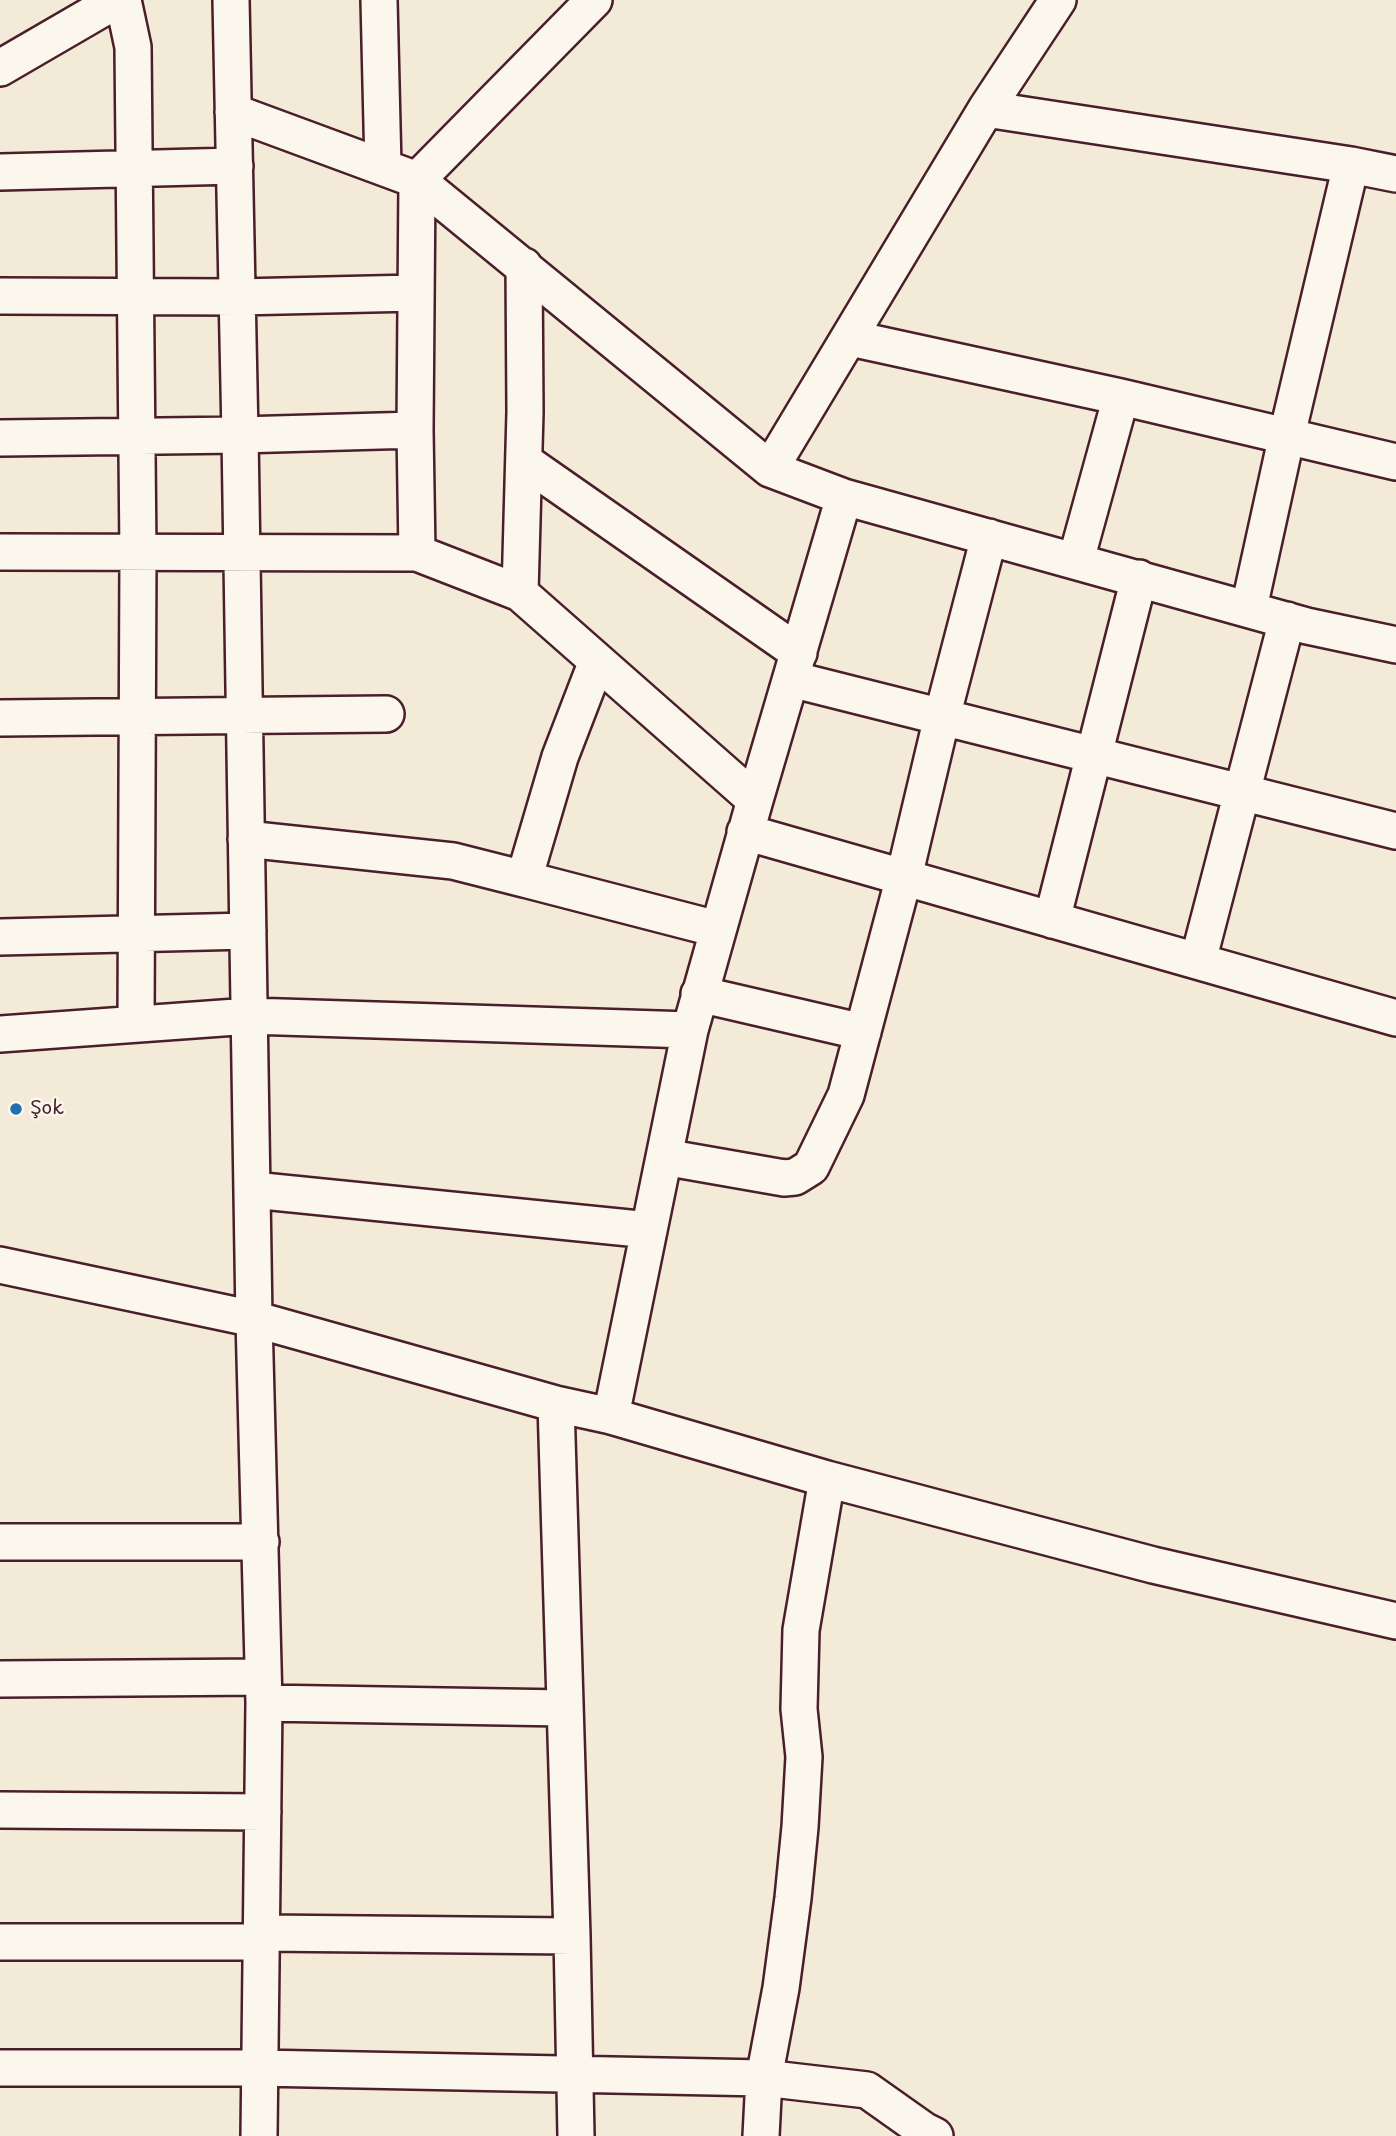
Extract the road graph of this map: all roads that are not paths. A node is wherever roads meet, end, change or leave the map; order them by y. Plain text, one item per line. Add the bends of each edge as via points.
1 (117, 0) edge
2 (123, 0) edge
3 (231, 0) edge
4 (379, 0) edge
5 (594, 0) edge
6 (1058, 0) edge
7 (0, 68) edge
8 (986, 109) junction
9 (233, 112) junction
10 (1351, 165) junction
11 (235, 166) junction
12 (383, 167) junction
13 (134, 169) junction
14 (0, 172) edge
15 (1396, 174) edge
16 (417, 180) junction
17 (524, 266) junction
18 (415, 293) junction
19 (0, 296) edge
20 (135, 297) junction
21 (238, 297) junction
22 (849, 338) junction
23 (1121, 397) junction
24 (415, 430) junction
25 (240, 435) junction
26 (1287, 435) junction
27 (136, 436) junction
28 (0, 438) edge
29 (524, 461) junction
30 (1396, 462) edge
31 (770, 469) junction
32 (844, 497) junction
33 (989, 537) junction
34 (0, 552) edge
35 (138, 553) junction
36 (417, 553) junction
37 (242, 554) junction
38 (1076, 561) junction
39 (1139, 578) junction
40 (520, 593) junction
41 (1249, 608) junction
42 (1287, 620) junction
43 (1396, 645) edge
44 (597, 661) junction
45 (795, 666) junction
46 (244, 715) junction
47 (386, 715) dead end
48 (137, 716) junction
49 (942, 717) junction
50 (0, 718) edge
51 (1094, 755) junction
52 (1242, 792) junction
53 (750, 816) junction
54 (1396, 831) edge
55 (246, 839) junction
56 (904, 877) junction
57 (524, 879) junction
58 (1052, 920) junction
59 (718, 929) junction
60 (248, 931) junction
61 (136, 934) junction
62 (0, 937) edge
63 (1198, 961) junction
64 (699, 994) junction
65 (250, 1016) junction
66 (1396, 1018) edge
67 (136, 1023) junction
68 (690, 1030) junction
69 (863, 1032) junction
70 (0, 1034) edge
71 (664, 1157) junction
72 (253, 1190) junction
73 (649, 1230) junction
74 (0, 1265) edge
75 (254, 1318) junction
76 (556, 1404) junction
77 (611, 1416) junction
78 (827, 1479) junction
79 (0, 1542) edge
80 (261, 1542) junction
81 (1396, 1621) edge
82 (0, 1679) edge
83 (263, 1690) junction
84 (565, 1708) junction
85 (0, 1810) edge
86 (263, 1812) junction
87 (572, 1936) junction
88 (262, 1937) junction
89 (0, 1942) edge
90 (0, 2068) edge
91 (259, 2068) junction
92 (575, 2074) junction
93 (764, 2078) junction
94 (259, 2136) edge
95 (576, 2136) edge
96 (761, 2136) edge
97 (936, 2136) edge

1 - 7 street
2 - 13 street via 133,47
3 - 9 street
4 - 12 street
5 - 16 street
6 - 8 street
8 - 10 street
8 - 22 street
9 - 11 street
9 - 12 street
10 - 15 street
10 - 26 street
11 - 13 street
11 - 21 street
12 - 16 street
13 - 14 street
13 - 20 street
16 - 17 street
16 - 18 street
17 - 29 street
17 - 31 street
18 - 21 street
18 - 24 street
19 - 20 street
20 - 21 street
20 - 27 street
21 - 25 street
22 - 23 street
22 - 31 street
23 - 26 street
23 - 38 street
24 - 25 street
24 - 36 street
25 - 27 street
25 - 37 street
26 - 30 street
26 - 41 street
27 - 28 street
27 - 35 street
29 - 40 street
29 - 45 street
31 - 32 street
32 - 33 street
32 - 45 street
33 - 38 street
33 - 49 street
34 - 35 street
35 - 37 street
35 - 48 street
36 - 37 street
36 - 40 street
37 - 46 street
38 - 39 street
39 - 41 street
39 - 51 street
40 - 44 street
41 - 42 street
42 - 43 street
42 - 52 street
44 - 53 street
44 - 57 street via 560,757
45 - 49 street
45 - 53 street
46 - 47 street
46 - 48 street
46 - 55 street
48 - 50 street
48 - 61 street
49 - 51 street
49 - 56 street
51 - 52 street
51 - 58 street
52 - 54 street
52 - 63 street
53 - 56 street
53 - 59 street
55 - 57 street via 453,861
55 - 60 street
56 - 58 street
56 - 69 street
57 - 59 street
58 - 63 street
59 - 64 street
60 - 61 street
60 - 65 street
61 - 62 street
61 - 67 street
63 - 66 street
64 - 68 street
64 - 69 street
65 - 67 street
65 - 68 street
65 - 72 street
67 - 70 street
68 - 71 street
69 - 71 street via 846,1095 804,1173 784,1178
71 - 73 street
72 - 73 street
72 - 75 street
73 - 77 street
74 - 75 street
75 - 76 street
75 - 80 street
76 - 77 street
76 - 84 street
77 - 78 street
78 - 81 street via 1153,1565
78 - 93 street via 801,1630 799,1709 804,1757 800,1827 783,1975
79 - 80 street
80 - 83 street
82 - 83 street
83 - 84 street
83 - 86 street
84 - 87 street
85 - 86 street
86 - 88 street
87 - 88 street
87 - 92 street
88 - 89 street
88 - 91 street
90 - 91 street
91 - 92 street
91 - 94 street
92 - 93 street
92 - 95 street
93 - 96 street
93 - 97 street via 867,2090

